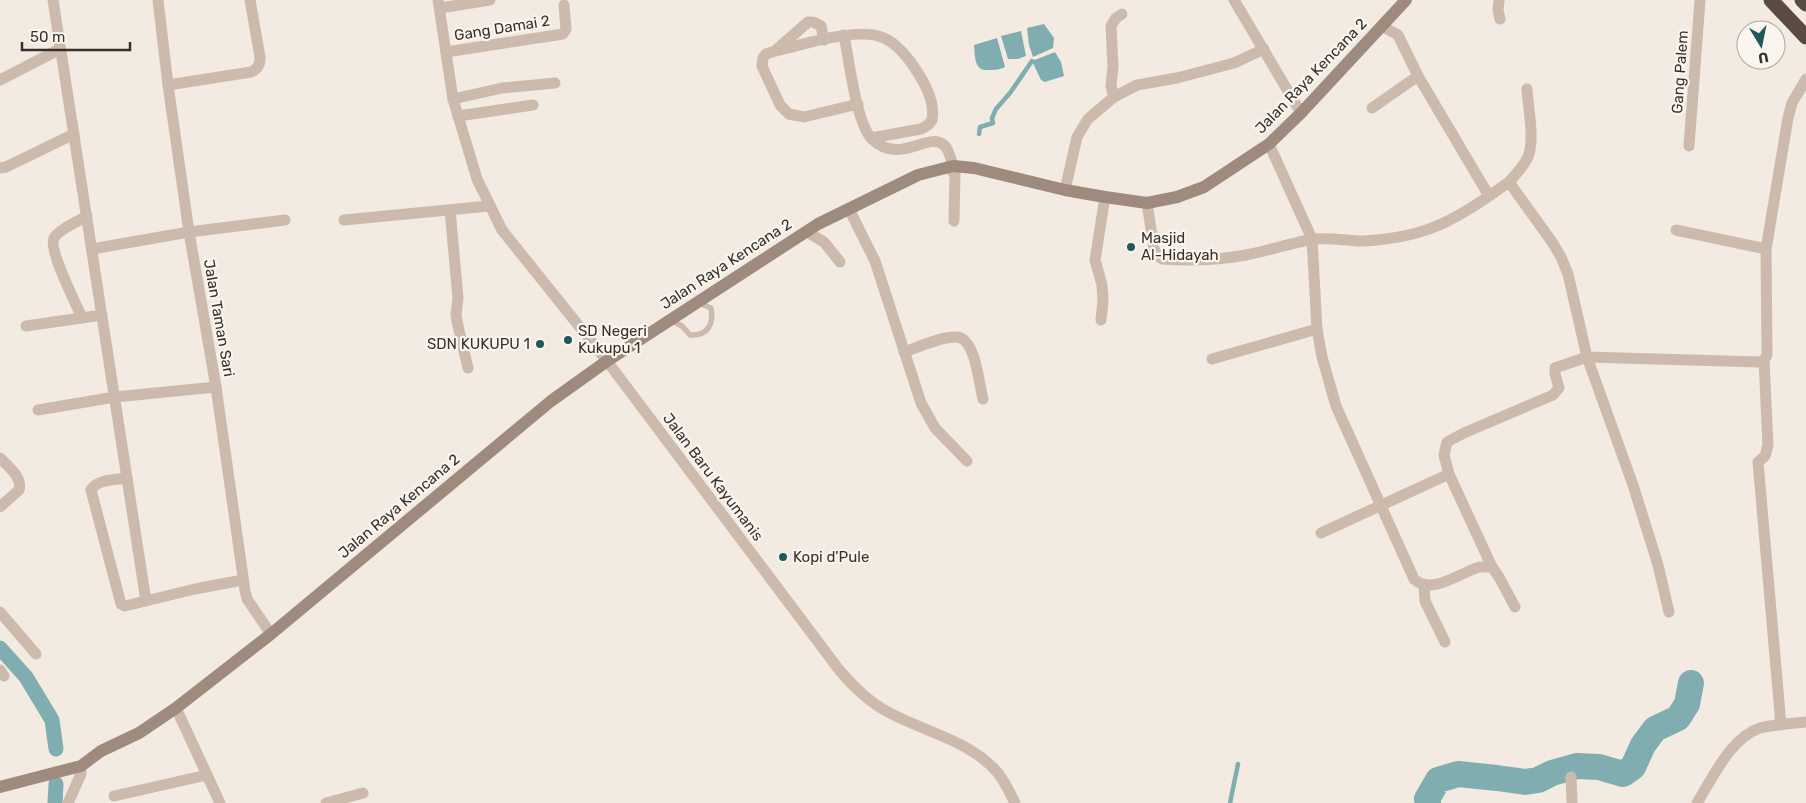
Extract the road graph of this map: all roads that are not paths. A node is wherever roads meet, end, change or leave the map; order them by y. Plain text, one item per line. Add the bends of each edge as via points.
1 (53, 0) edge
2 (158, 0) edge
3 (250, 0) edge
4 (490, 0) edge
5 (1234, 0) edge
6 (1406, 0) edge
7 (1499, 0) edge
8 (1700, 0) edge
9 (1771, 0) edge
10 (1781, 0) edge
11 (1802, 0) edge
12 (439, 4) edge
13 (1806, 4) edge
14 (564, 5) dead end
15 (1122, 14) dead end
16 (1500, 19) dead end
17 (1382, 26) junction
18 (1806, 27) edge
19 (844, 35) junction
20 (1806, 37) edge
21 (824, 40) junction
22 (60, 49) junction
23 (1264, 49) junction
24 (775, 51) junction
25 (446, 52) junction
26 (1418, 76) junction
27 (1806, 79) edge
28 (0, 80) edge
29 (555, 83) dead end
30 (168, 85) junction
31 (1527, 89) dead end
32 (1114, 97) junction
33 (453, 99) junction
34 (858, 104) junction
35 (533, 105) dead end
36 (1372, 108) dead end
37 (1301, 113) junction
38 (458, 116) junction
39 (74, 134) junction
40 (871, 138) junction
41 (1269, 144) junction
42 (1689, 146) dead end
43 (950, 167) junction
44 (0, 168) edge
45 (1509, 182) junction
46 (1065, 190) junction
47 (1489, 196) junction
48 (1105, 197) junction
49 (1147, 202) junction
50 (489, 206) junction
51 (849, 209) junction
52 (450, 210) junction
53 (87, 216) junction
54 (285, 220) dead end
55 (344, 220) dead end
56 (954, 221) dead end
57 (1676, 230) dead end
58 (189, 232) junction
59 (806, 232) junction
60 (1312, 239) junction
61 (92, 249) junction
62 (1766, 249) junction
63 (840, 262) dead end
64 (698, 302) junction
65 (102, 315) junction
66 (82, 318) junction
67 (670, 320) junction
68 (1101, 320) dead end
69 (26, 326) dead end
70 (1317, 329) junction
71 (904, 352) junction
72 (1587, 357) junction
73 (1212, 358) dead end
74 (1764, 360) junction
75 (607, 361) junction
76 (468, 368) dead end
77 (216, 387) junction
78 (115, 397) junction
79 (983, 399) dead end
80 (38, 410) dead end
81 (0, 458) edge
82 (967, 460) dead end
83 (1449, 474) junction
84 (127, 478) junction
85 (1381, 505) junction
86 (0, 506) edge
87 (1321, 534) dead end
88 (1492, 567) junction
89 (243, 580) junction
90 (1424, 586) junction
91 (146, 601) junction
92 (1515, 607) dead end
93 (0, 612) edge
94 (1669, 612) dead end
95 (271, 634) junction
96 (1445, 642) dead end
97 (36, 654) dead end
98 (176, 708) junction
99 (1806, 722) edge
100 (1780, 725) junction
101 (81, 766) junction
102 (207, 775) junction
103 (1571, 777) dead end
104 (0, 787) edge
105 (363, 793) dead end
106 (114, 796) dead end
107 (68, 803) edge
108 (220, 803) edge
109 (326, 803) edge
110 (1015, 803) edge
111 (1572, 803) edge
112 (1697, 803) edge

1 - 22 street
2 - 30 street, Jalan Taman Sari
3 - 30 street via 260,57 256,70
4 - 12 street
5 - 23 street
6 - 17 street, Jalan Raya Kencana 2
7 - 16 street
8 - 42 street, Gang Palem
9 - 20 highway
10 - 18 highway
11 - 13 highway
12 - 25 street, Jalan Baru Kayumanis
14 - 25 street, Gang Damai 2 via 566,29 563,34
15 - 32 street via 1111,26 1111,86
17 - 26 street via 1398,35
17 - 37 street, Jalan Raya Kencana 2
19 - 21 street
19 - 34 street
19 - 40 street via 866,33 886,38 923,80 932,105 932,120 928,126
21 - 24 street
21 - 24 street via 821,26 808,22
22 - 28 street
22 - 39 street
23 - 32 street via 1234,63 1137,85
23 - 37 street
24 - 34 street via 762,58 762,66 784,111 804,117
25 - 33 street, Jalan Baru Kayumanis
26 - 36 street
26 - 47 street
27 - 62 street via 1792,103 1788,118
29 - 33 street via 502,88
30 - 58 street, Jalan Taman Sari
31 - 45 street via 1531,143 1525,162
32 - 46 street via 1088,120 1077,136
33 - 38 street, Jalan Baru Kayumanis
34 - 40 street
35 - 38 street
37 - 41 street, Jalan Raya Kencana 2
38 - 50 street, Jalan Baru Kayumanis via 477,180
39 - 44 street
39 - 53 street
40 - 43 street via 892,150 940,143 947,148
41 - 49 street, Jalan Raya Kencana 2 via 1204,187 1177,197
41 - 60 street
43 - 46 street, Jalan Raya Kencana 2 via 974,168
43 - 51 street, Jalan Raya Kencana 2 via 918,175
43 - 56 street via 955,174
45 - 47 street
45 - 72 street via 1561,257 1573,290
46 - 48 street, Jalan Raya Kencana 2
47 - 60 street via 1460,216 1416,234 1361,241
48 - 49 street, Jalan Raya Kencana 2
48 - 68 street via 1095,260 1102,284
49 - 60 street via 1154,249 1162,259 1224,258
50 - 52 street
50 - 75 street, Jalan Baru Kayumanis via 517,251
51 - 59 street, Jalan Raya Kencana 2
51 - 71 street via 875,261
52 - 55 street
52 - 76 street via 458,298 456,315
53 - 61 street
53 - 66 street via 57,234 52,244
54 - 58 street
57 - 62 street
58 - 61 street
58 - 77 street, Jalan Taman Sari
59 - 63 street via 824,242
59 - 64 street, Jalan Raya Kencana 2
60 - 70 street
61 - 65 street
62 - 74 street via 1767,355
64 - 67 street, Jalan Raya Kencana 2
64 - 67 lane via 712,308 709,328 690,335
65 - 66 street
65 - 78 street
66 - 69 street
67 - 75 street, Jalan Raya Kencana 2
70 - 73 street
70 - 85 street via 1336,406
71 - 79 street via 952,337 960,338 973,354
71 - 82 street via 921,403 935,428
72 - 74 street
72 - 83 street via 1555,368 1559,388 1552,395 1447,442 1444,456
72 - 94 street via 1633,485
74 - 100 street via 1768,446 1765,456 1758,462
75 - 95 street, Jalan Raya Kencana 2 via 551,401
75 - 110 street, Jalan Baru Kayumanis via 834,664 857,690 890,713 971,750 998,773
77 - 78 street
77 - 89 street, Jalan Taman Sari
78 - 80 street
78 - 84 street
81 - 86 street via 18,478 20,486
83 - 85 street
83 - 88 street
84 - 91 street
84 - 91 street via 100,482 92,490 120,604 125,606
85 - 87 street
85 - 90 street via 1414,579
88 - 90 street via 1482,567
88 - 92 street
89 - 91 street
89 - 95 street, Jalan Taman Sari via 247,598
90 - 96 street via 1426,601
93 - 97 street
95 - 98 street, Jalan Raya Kencana 2
98 - 101 street, Jalan Raya Kencana 2
98 - 102 street
99 - 100 street
100 - 112 street via 1759,729 1744,737 1723,761
101 - 104 street, Jalan Raya Kencana 2
101 - 107 street via 81,774
102 - 106 street
102 - 108 street
103 - 111 street
105 - 109 street

